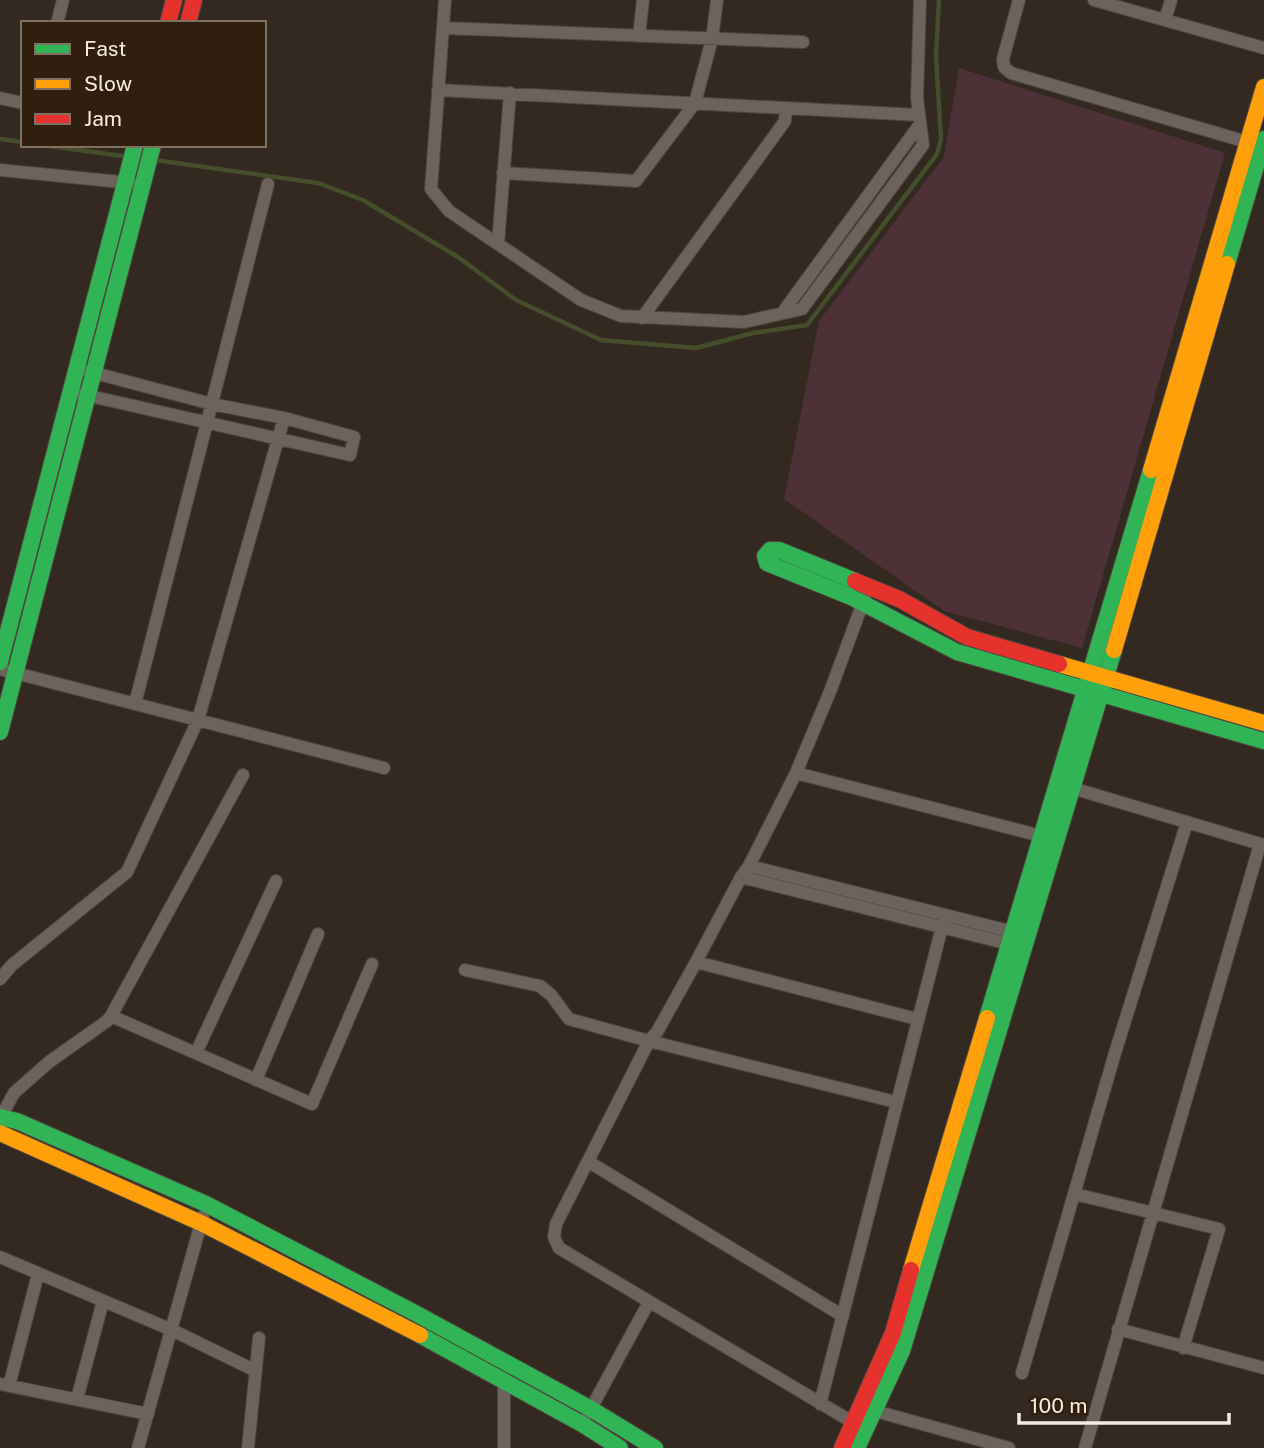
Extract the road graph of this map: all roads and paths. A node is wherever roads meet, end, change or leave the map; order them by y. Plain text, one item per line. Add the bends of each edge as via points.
1 (63, 0) edge
2 (174, 0) edge
3 (194, 0) edge
4 (445, 0) edge
5 (643, 0) edge
6 (717, 0) edge
7 (920, 0) edge
8 (1019, 0) edge
9 (1094, 0) edge
10 (1171, 0) edge
11 (1165, 20) junction
12 (58, 21) edge
13 (169, 21) edge
14 (189, 21) edge
15 (443, 28) junction
16 (639, 36) junction
17 (712, 39) junction
18 (803, 42) dead end
19 (1264, 48) edge
20 (1264, 87) edge
21 (438, 90) junction
22 (510, 93) junction
23 (0, 98) edge
24 (21, 103) edge
25 (695, 103) junction
26 (786, 108) junction
27 (919, 120) junction
28 (1259, 144) edge
29 (134, 147) edge
30 (152, 147) edge
31 (0, 170) edge
32 (503, 173) junction
33 (124, 182) junction
34 (142, 184) junction
35 (268, 184) dead end
36 (498, 244) junction
37 (642, 317) junction
38 (76, 369) junction
39 (93, 373) junction
40 (70, 392) junction
41 (88, 395) junction
42 (212, 404) junction
43 (284, 418) junction
44 (207, 422) junction
45 (278, 438) junction
46 (869, 587) junction
47 (862, 603) junction
48 (0, 663) edge
49 (8, 671) edge
50 (1096, 683) junction
51 (135, 704) junction
52 (198, 720) junction
53 (1264, 723) edge
54 (0, 732) edge
55 (1264, 741) edge
56 (384, 768) dead end
57 (796, 773) junction
58 (243, 775) dead end
59 (1072, 788) junction
60 (1187, 822) junction
61 (1050, 839) junction
62 (1262, 845) edge
63 (750, 866) junction
64 (741, 877) junction
65 (276, 881) dead end
66 (945, 915) junction
67 (941, 928) junction
68 (318, 934) dead end
69 (1019, 940) junction
70 (696, 961) junction
71 (372, 964) dead end
72 (465, 970) dead end
73 (0, 979) edge
74 (111, 1016) junction
75 (917, 1019) junction
76 (649, 1041) junction
77 (196, 1053) junction
78 (256, 1080) junction
79 (896, 1102) junction
80 (0, 1122) edge
81 (589, 1162) junction
82 (1075, 1194) junction
83 (206, 1204) junction
84 (1153, 1213) junction
85 (201, 1223) junction
86 (0, 1257) edge
87 (38, 1273) junction
88 (103, 1301) junction
89 (649, 1302) junction
90 (415, 1313) junction
91 (843, 1316) junction
92 (407, 1328) junction
93 (1118, 1329) junction
94 (172, 1330) junction
95 (259, 1338) dead end
96 (1183, 1348) junction
97 (1264, 1368) edge
98 (256, 1371) junction
99 (1022, 1373) dead end
100 (504, 1380) junction
101 (4, 1385) edge
102 (77, 1399) junction
103 (820, 1404) junction
104 (591, 1409) junction
105 (875, 1410) junction
106 (148, 1414) junction
107 (582, 1423) junction
108 (859, 1426) junction
109 (138, 1448) edge
110 (248, 1448) edge
111 (504, 1448) edge
112 (620, 1448) edge
113 (654, 1448) edge
114 (842, 1448) edge
115 (857, 1448) edge
116 (1009, 1448) edge
117 (1085, 1448) edge

1 - 12 street
2 - 13 street
3 - 14 street
4 - 15 street
5 - 16 street
6 - 17 street
7 - 27 street
8 - 28 street via 1003,60 1011,73
9 - 11 street
10 - 11 street
11 - 19 street
15 - 16 street
15 - 21 street
16 - 17 street
17 - 18 street
17 - 25 street
20 - 28 street
21 - 22 street
21 - 36 street via 431,189 449,211
22 - 25 street
22 - 32 street
23 - 24 street
25 - 26 street
25 - 32 street via 636,181
26 - 27 street
26 - 37 street via 785,121
27 - 37 street via 783,312 744,323
28 - 50 street
29 - 33 street
30 - 34 street
31 - 33 street
32 - 36 street
33 - 34 street
33 - 38 street
34 - 39 street
35 - 42 street
36 - 37 street via 581,300 621,316
38 - 39 street
38 - 40 street
39 - 41 street
39 - 42 street
40 - 41 street
40 - 48 street
41 - 44 street
41 - 49 street
42 - 43 street
42 - 44 street
43 - 45 street
43 - 45 street via 354,437 350,455
44 - 45 street
44 - 51 street
45 - 52 street
46 - 47 street
46 - 47 street via 779,550 770,550 765,556 767,563
46 - 50 street via 967,638
47 - 50 street via 957,652
47 - 57 street
49 - 51 street
49 - 54 street
50 - 53 street
50 - 55 street
50 - 59 street
50 - 61 street
51 - 52 street
52 - 56 street
52 - 73 street via 127,872
57 - 61 street
57 - 63 street
58 - 74 street
59 - 60 street
59 - 61 street
60 - 62 street
60 - 82 street
61 - 69 street
62 - 84 street
63 - 64 street
63 - 66 street
64 - 67 street
64 - 70 street
65 - 77 street
66 - 67 street
66 - 69 street
67 - 69 street
67 - 75 street
68 - 78 street
69 - 105 street via 902,1351
69 - 108 street via 951,1133 893,1333
70 - 75 street
70 - 76 street
71 - 78 street via 312,1104
72 - 76 street via 540,986 567,1018
74 - 77 street
74 - 80 street via 14,1093
75 - 79 street
76 - 79 street
76 - 81 street
77 - 78 street
79 - 91 street
80 - 83 street via 17,1121
80 - 85 street
81 - 89 street via 556,1224 554,1237 559,1248
81 - 91 street
82 - 84 street
82 - 99 street
83 - 85 street
83 - 90 street
84 - 93 street
84 - 96 street via 1219,1229
85 - 92 street
85 - 94 street
86 - 87 street
87 - 88 street
87 - 101 street
88 - 94 street
88 - 102 street
89 - 103 street
89 - 104 street
90 - 92 street
90 - 104 street
91 - 103 street
92 - 100 street
93 - 96 street
93 - 117 street
94 - 98 street
94 - 106 street
95 - 98 street
96 - 97 street
98 - 110 street
100 - 107 street
100 - 111 street
101 - 102 street
102 - 106 street
103 - 108 street
104 - 107 street
104 - 113 street
105 - 108 street
105 - 116 street
106 - 109 street
107 - 112 street
108 - 114 street
108 - 115 street

